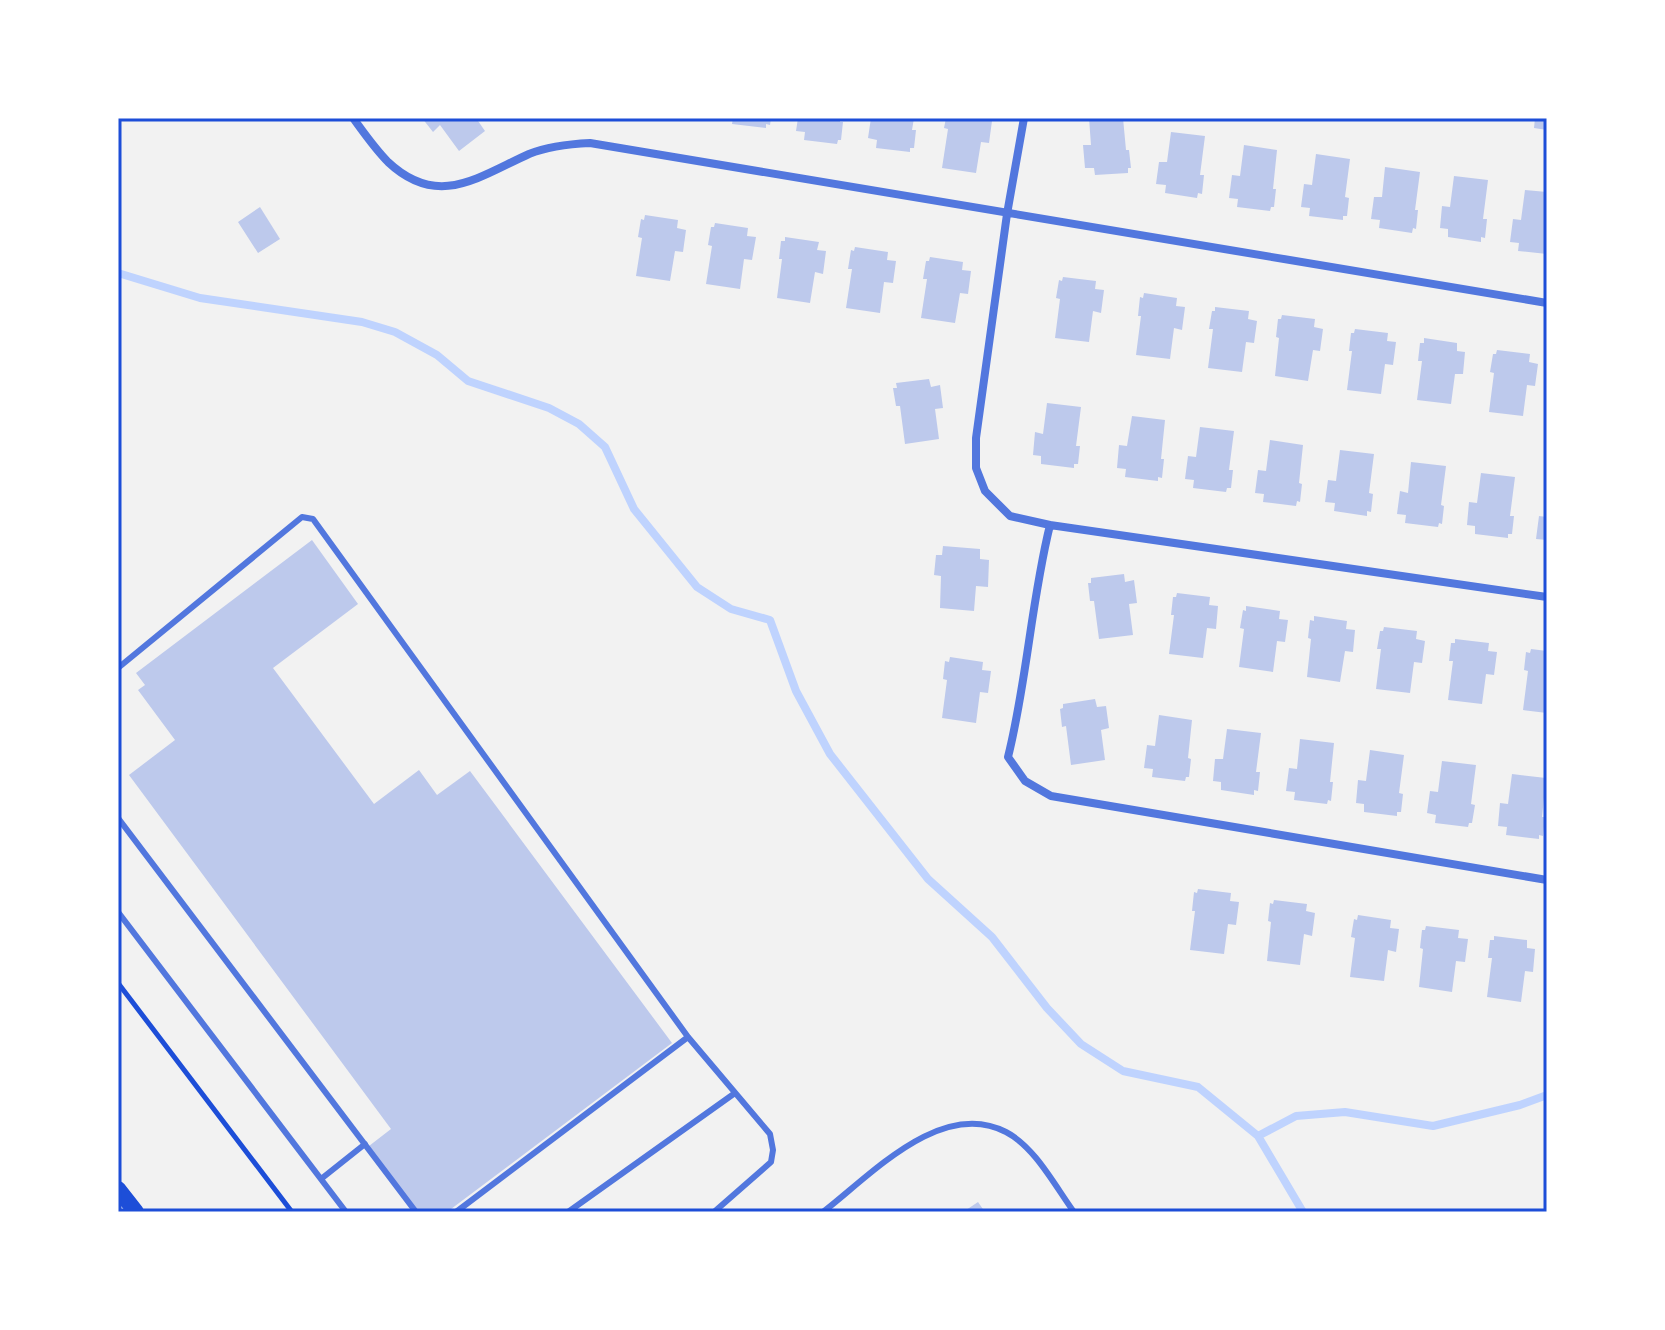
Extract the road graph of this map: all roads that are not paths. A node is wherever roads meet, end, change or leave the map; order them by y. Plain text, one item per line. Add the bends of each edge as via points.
1 (353, 118) edge
2 (1024, 118) edge
3 (1007, 214) junction
4 (1547, 303) edge
5 (1050, 525) junction
6 (1547, 597) edge
7 (118, 668) edge
8 (118, 818) edge
9 (1547, 880) edge
10 (118, 912) edge
11 (688, 1037) junction
12 (735, 1093) junction
13 (365, 1144) junction
14 (321, 1179) junction
15 (118, 1189) edge
16 (136, 1212) edge
17 (346, 1212) edge
18 (416, 1212) edge
19 (456, 1212) edge
20 (568, 1212) edge
21 (714, 1212) edge
22 (823, 1212) edge
23 (1074, 1212) edge

1 - 3 street via 405,177 429,186 477,181 530,154 562,144 590,143
2 - 3 street
3 - 4 street
3 - 5 street via 976,468 985,491 1010,516
5 - 6 street
5 - 9 street via 1008,757 1025,781 1051,796
7 - 11 lane via 302,517 313,519
8 - 13 lane
10 - 14 lane
11 - 12 lane
11 - 19 lane
12 - 20 lane
12 - 21 lane via 770,1134 771,1162
13 - 14 lane
13 - 18 lane
14 - 17 lane
15 - 16 main road
22 - 23 lane via 917,1139 952,1124 982,1124 1006,1132 1028,1150

